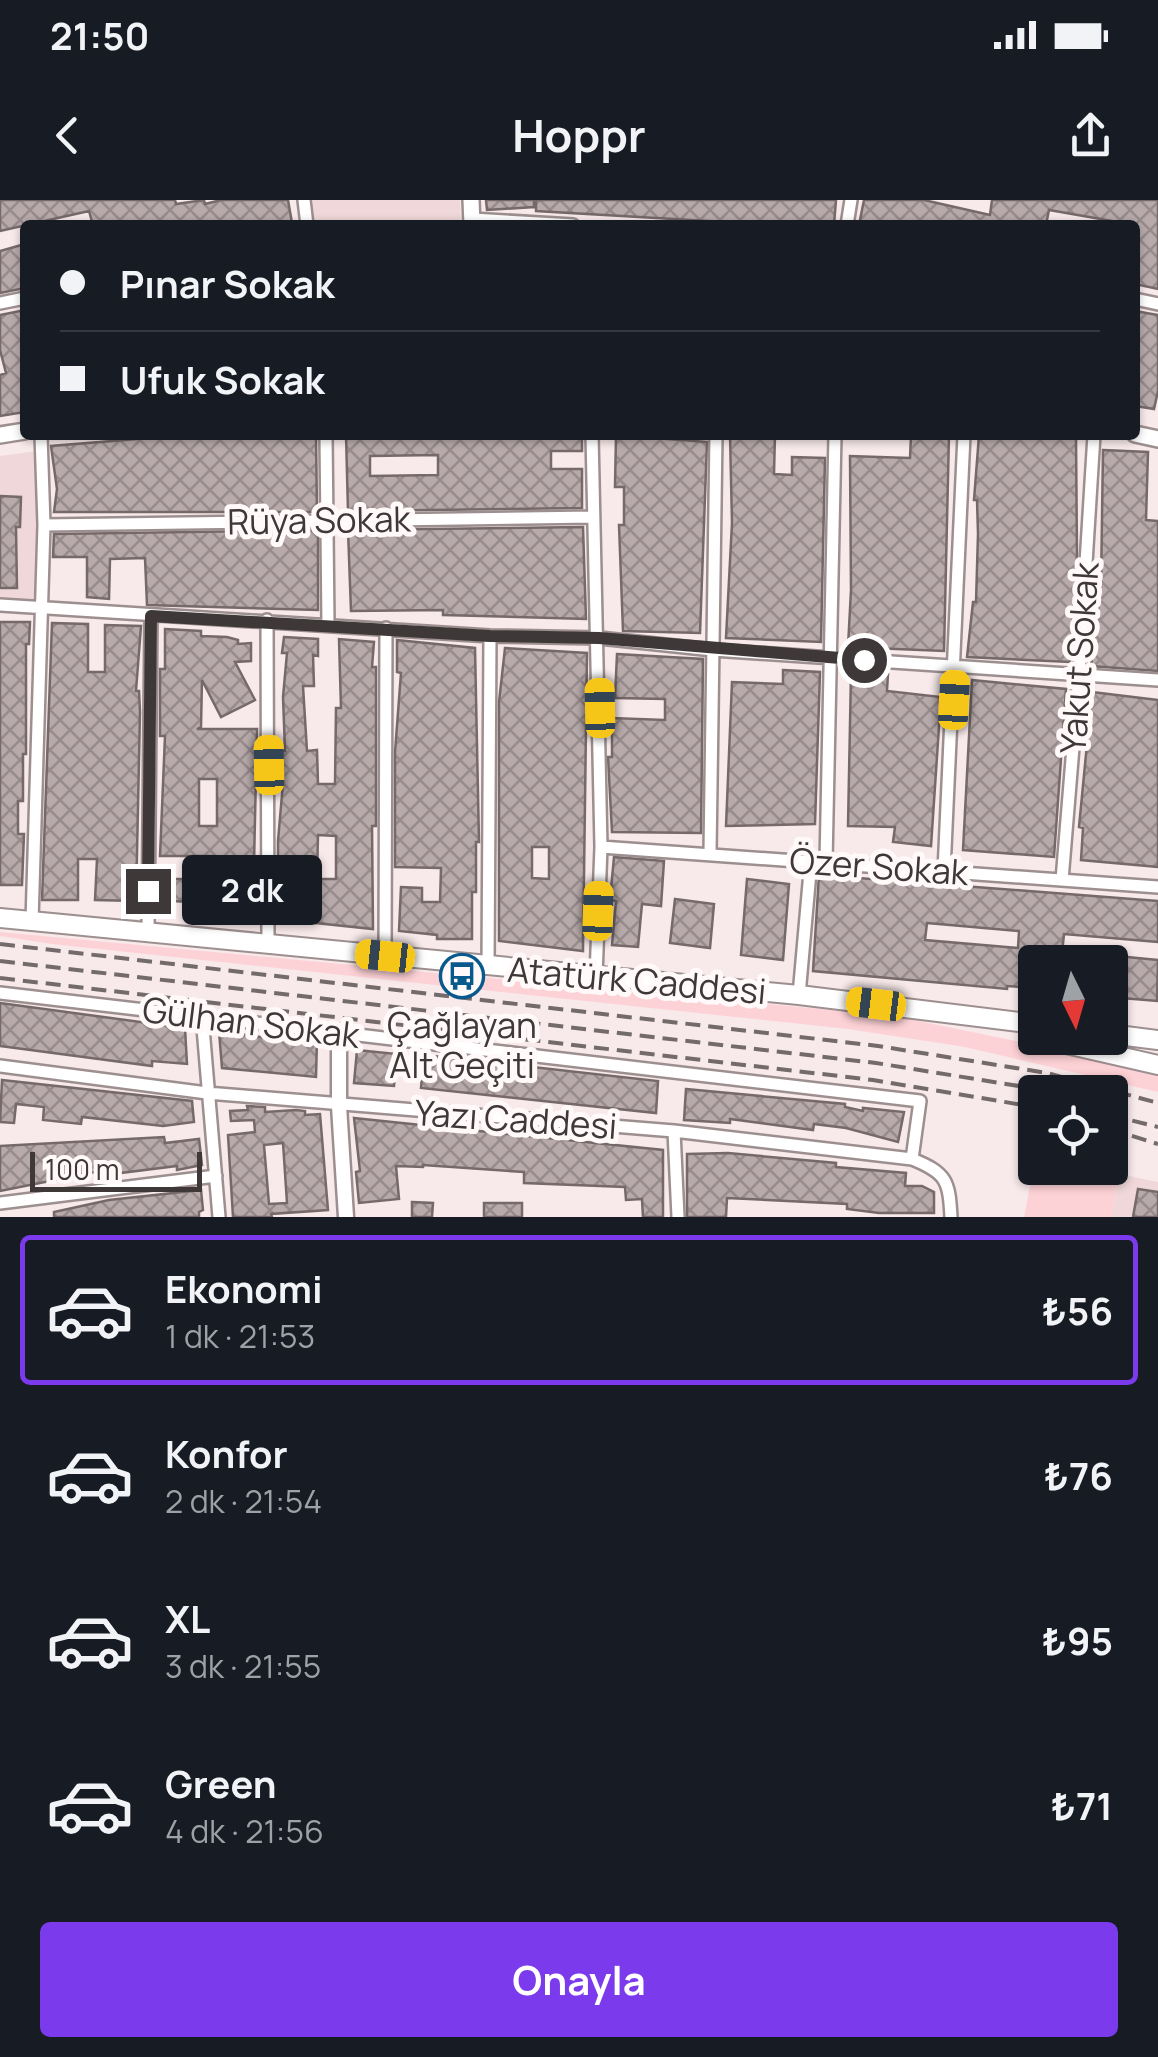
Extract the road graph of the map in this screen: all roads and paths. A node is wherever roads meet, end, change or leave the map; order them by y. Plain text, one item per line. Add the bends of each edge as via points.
1 (41, 440) edge
2 (326, 440) edge
3 (592, 440) edge
4 (716, 440) edge
5 (835, 440) edge
6 (964, 440) edge
7 (1094, 440) edge
8 (593, 516) junction
9 (327, 519) junction
10 (44, 524) junction
11 (0, 604) edge
12 (42, 607) junction
13 (151, 616) junction
14 (266, 620) junction
15 (328, 624) junction
16 (386, 628) junction
17 (490, 636) junction
18 (599, 638) junction
19 (713, 650) junction
20 (833, 658) junction
21 (956, 666) junction
22 (1079, 675) junction
23 (1158, 680) edge
24 (601, 847) junction
25 (710, 853) junction
26 (811, 860) junction
27 (826, 862) junction
28 (944, 871) junction
29 (1062, 880) junction
30 (1158, 887) edge
31 (0, 918) edge
32 (32, 921) junction
33 (148, 931) junction
34 (268, 943) junction
35 (385, 956) junction
36 (488, 966) junction
37 (596, 976) junction
38 (0, 993) edge
39 (800, 995) junction
40 (202, 1016) junction
41 (991, 1018) junction
42 (1018, 1022) edge
43 (1018, 1029) edge
44 (339, 1032) junction
45 (1128, 1036) edge
46 (1158, 1040) edge
47 (1115, 1055) edge
48 (1158, 1065) edge
49 (0, 1066) edge
50 (207, 1093) junction
51 (339, 1106) junction
52 (674, 1132) junction
53 (912, 1159) junction
54 (216, 1176) junction
55 (0, 1203) edge
56 (219, 1217) edge
57 (346, 1217) edge
58 (678, 1217) edge
59 (951, 1217) edge

1 - 10 street
2 - 9 street
3 - 8 street
4 - 19 street
5 - 20 street
6 - 21 street
7 - 22 street, Yakut Sokak
8 - 9 street, Rüya Sokak
8 - 18 street
9 - 10 street, Rüya Sokak
9 - 15 street
10 - 12 street
11 - 12 street
12 - 13 street
12 - 32 street
13 - 14 street
13 - 33 street
14 - 15 street
14 - 34 street
15 - 16 street
16 - 17 street
16 - 35 street
17 - 18 street
17 - 36 street
18 - 19 street
18 - 24 street
19 - 20 street
19 - 25 street
20 - 21 street
20 - 27 street
21 - 22 street
21 - 28 street
22 - 23 street
22 - 29 street, Yakut Sokak
24 - 25 street, Özer Sokak
24 - 37 street
25 - 26 street, Özer Sokak
26 - 27 street, Özer Sokak
26 - 39 street
27 - 28 street, Özer Sokak
28 - 29 street, Özer Sokak
29 - 30 street, Özer Sokak
31 - 32 main road, Atatürk Caddesi
32 - 33 main road, Atatürk Caddesi
33 - 34 main road, Atatürk Caddesi
34 - 35 main road, Atatürk Caddesi
35 - 36 main road, Atatürk Caddesi
36 - 37 main road, Atatürk Caddesi
37 - 39 main road, Atatürk Caddesi
38 - 40 street, Gülhan Sokak
39 - 41 main road, Atatürk Caddesi
40 - 44 street, Gülhan Sokak
40 - 50 street
41 - 42 main road, Atatürk Caddesi
41 - 43 main road
44 - 51 street
44 - 53 street, Gülhan Sokak via 920,1101
45 - 46 main road
47 - 48 main road
49 - 50 street, Yazı Caddesi
50 - 51 street, Yazı Caddesi
50 - 54 street
51 - 52 street, Yazı Caddesi
51 - 57 street
52 - 53 street, Yazı Caddesi
52 - 58 street
53 - 59 street via 944,1176
54 - 55 street
54 - 56 street

